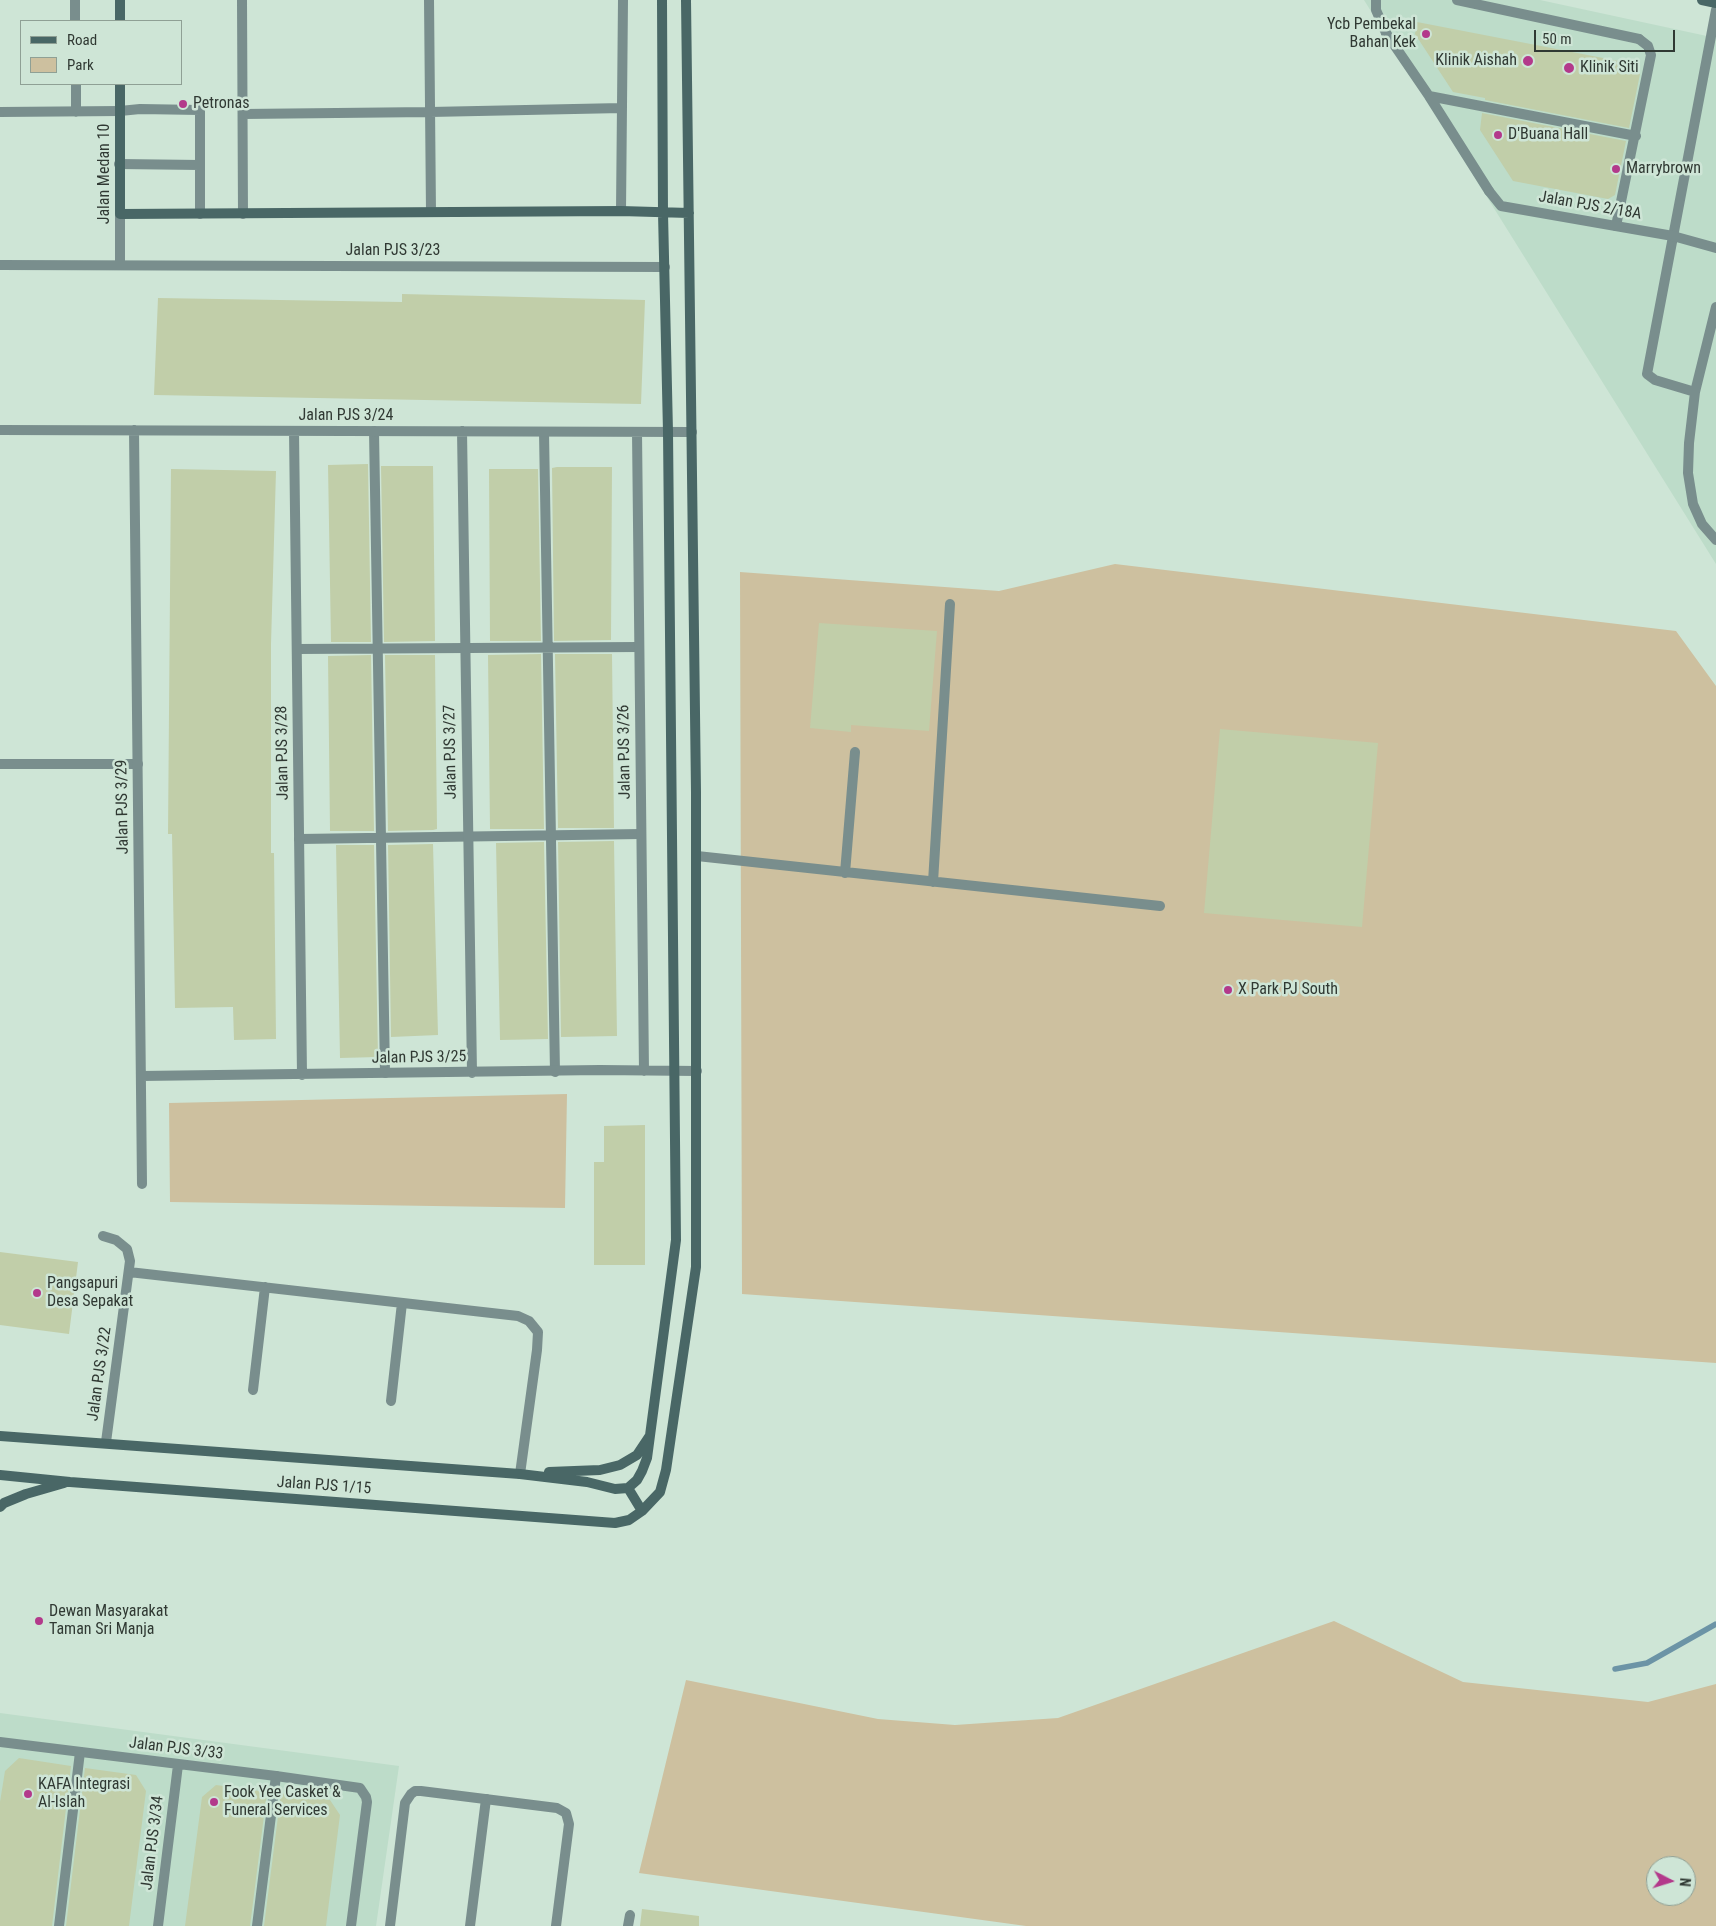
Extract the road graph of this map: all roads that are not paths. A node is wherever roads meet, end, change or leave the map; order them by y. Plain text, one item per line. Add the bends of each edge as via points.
1 (75, 0) edge
2 (120, 0) edge
3 (242, 0) edge
4 (429, 0) edge
5 (623, 0) edge
6 (662, 0) edge
7 (686, 0) edge
8 (1376, 0) edge
9 (1457, 0) edge
10 (1702, 0) edge
11 (1482, 2) edge
12 (1716, 3) edge
13 (1716, 10) edge
14 (75, 20) edge
15 (120, 20) edge
16 (76, 85) edge
17 (120, 85) edge
18 (1429, 96) junction
19 (622, 108) junction
20 (0, 112) edge
21 (76, 112) junction
22 (120, 112) junction
23 (430, 112) junction
24 (243, 114) junction
25 (1636, 136) junction
26 (120, 164) junction
27 (200, 165) junction
28 (621, 211) junction
29 (431, 212) junction
30 (663, 213) junction
31 (689, 213) junction
32 (120, 214) junction
33 (200, 214) junction
34 (244, 214) junction
35 (1616, 226) junction
36 (1673, 236) junction
37 (1716, 248) edge
38 (120, 264) junction
39 (0, 265) edge
40 (665, 267) junction
41 (1716, 307) edge
42 (1695, 392) junction
43 (0, 430) edge
44 (134, 430) junction
45 (294, 431) junction
46 (374, 431) junction
47 (462, 431) junction
48 (544, 432) junction
49 (637, 432) junction
50 (668, 432) junction
51 (692, 432) junction
52 (1716, 540) edge
53 (950, 604) dead end
54 (639, 647) junction
55 (465, 648) junction
56 (548, 648) junction
57 (297, 649) junction
58 (378, 649) junction
59 (855, 752) dead end
60 (0, 764) edge
61 (138, 764) junction
62 (641, 834) junction
63 (551, 835) junction
64 (468, 837) junction
65 (381, 838) junction
66 (299, 839) junction
67 (696, 856) junction
68 (846, 872) junction
69 (933, 882) junction
70 (1160, 906) dead end
71 (673, 1070) junction
72 (644, 1071) junction
73 (697, 1071) junction
74 (472, 1072) junction
75 (555, 1072) junction
76 (385, 1074) junction
77 (302, 1075) junction
78 (141, 1076) junction
79 (142, 1184) dead end
80 (103, 1236) dead end
81 (129, 1272) junction
82 (265, 1287) junction
83 (402, 1303) junction
84 (253, 1390) dead end
85 (391, 1401) dead end
86 (0, 1436) edge
87 (650, 1436) junction
88 (106, 1442) junction
89 (520, 1474) junction
90 (0, 1475) edge
91 (70, 1482) junction
92 (628, 1488) junction
93 (0, 1507) edge
94 (642, 1512) junction
95 (0, 1742) edge
96 (80, 1752) junction
97 (178, 1765) junction
98 (276, 1776) junction
99 (486, 1799) junction
100 (58, 1926) edge
101 (158, 1926) edge
102 (257, 1926) edge
103 (351, 1926) edge
104 (390, 1926) edge
105 (470, 1926) edge
106 (556, 1926) edge

1 - 14 street
2 - 15 main road
3 - 24 street
4 - 23 street
5 - 19 street
6 - 30 main road
7 - 31 main road
8 - 18 street via 1376,10 1386,32
9 - 11 street
10 - 12 main road
11 - 25 street via 1639,39 1648,46 1651,55
13 - 36 street
16 - 21 street
17 - 22 main road, Jalan Medan 10
18 - 25 street
18 - 35 street, Jalan PJS 2/18A via 1501,206
19 - 23 street
19 - 28 street
20 - 21 street
21 - 22 street
22 - 26 main road, Jalan Medan 10
22 - 27 street via 200,110
23 - 24 street
23 - 29 street
24 - 34 street
25 - 35 street
26 - 27 street
26 - 32 main road, Jalan Medan 10
27 - 33 street
28 - 29 main road
28 - 30 main road
29 - 34 main road
30 - 31 main road
30 - 40 main road
31 - 51 main road
32 - 33 main road
32 - 38 street, Jalan Medan 10
33 - 34 main road
35 - 36 street, Jalan PJS 2/18A
36 - 37 street, Jalan PJS 2/18A
36 - 42 street via 1647,374 1655,380
38 - 39 street, Jalan PJS 3/23
38 - 40 street, Jalan PJS 3/23
40 - 50 main road
41 - 42 street
42 - 52 street via 1689,443 1689,488 1702,524
43 - 44 street, Jalan PJS 3/24
44 - 45 street, Jalan PJS 3/24
44 - 61 street, Jalan PJS 3/29
45 - 46 street, Jalan PJS 3/24
45 - 57 street, Jalan PJS 3/28
46 - 47 street, Jalan PJS 3/24
46 - 58 street
47 - 48 street, Jalan PJS 3/24
47 - 55 street, Jalan PJS 3/27
48 - 49 street, Jalan PJS 3/24
48 - 56 street
49 - 50 street, Jalan PJS 3/24
49 - 54 street, Jalan PJS 3/26
50 - 51 street, Jalan PJS 3/24
50 - 71 main road
51 - 67 main road
53 - 69 street
54 - 56 street
54 - 62 street, Jalan PJS 3/26
55 - 56 street
55 - 58 street
55 - 64 street, Jalan PJS 3/27
56 - 63 street
57 - 58 street
57 - 66 street, Jalan PJS 3/28
58 - 65 street
59 - 68 street
60 - 61 street
61 - 78 street, Jalan PJS 3/29
62 - 63 street
62 - 72 street, Jalan PJS 3/26
63 - 64 street
63 - 75 street
64 - 65 street
64 - 74 street, Jalan PJS 3/27
65 - 66 street
65 - 76 street
66 - 77 street, Jalan PJS 3/28
67 - 68 street
67 - 73 main road
68 - 69 street
69 - 70 street
71 - 72 street, Jalan PJS 3/25
71 - 73 street, Jalan PJS 3/25
71 - 87 main road via 676,1240
72 - 75 street, Jalan PJS 3/25
73 - 94 main road via 696,1267 666,1470 660,1492
74 - 75 street, Jalan PJS 3/25
74 - 76 street, Jalan PJS 3/25
76 - 77 street, Jalan PJS 3/25
77 - 78 street, Jalan PJS 3/25
78 - 79 street, Jalan PJS 3/29
80 - 81 street, Jalan PJS 3/22 via 127,1248
81 - 82 street
81 - 88 street, Jalan PJS 3/22
82 - 83 street
82 - 84 street
83 - 85 street
83 - 89 street via 518,1316 529,1321 538,1332
86 - 88 main road, Jalan PJS 1/15
87 - 89 main road via 637,1455 620,1465 600,1470
87 - 92 main road via 642,1471
88 - 89 main road, Jalan PJS 1/15
89 - 92 main road, Jalan PJS 1/15 via 587,1482 615,1489
90 - 91 main road, Jalan PJS 1/15
91 - 93 main road via 26,1494
91 - 94 main road, Jalan PJS 1/15 via 615,1523 629,1520
92 - 94 main road
95 - 96 street, Jalan PJS 3/33
96 - 97 street, Jalan PJS 3/33
96 - 100 street
97 - 98 street, Jalan PJS 3/33
97 - 101 street, Jalan PJS 3/34
98 - 102 street
98 - 103 street, Jalan PJS 3/33 via 360,1788 364,1792 366,1802
99 - 104 street via 415,1791 407,1798
99 - 105 street
99 - 106 street via 557,1808 566,1813 569,1824

